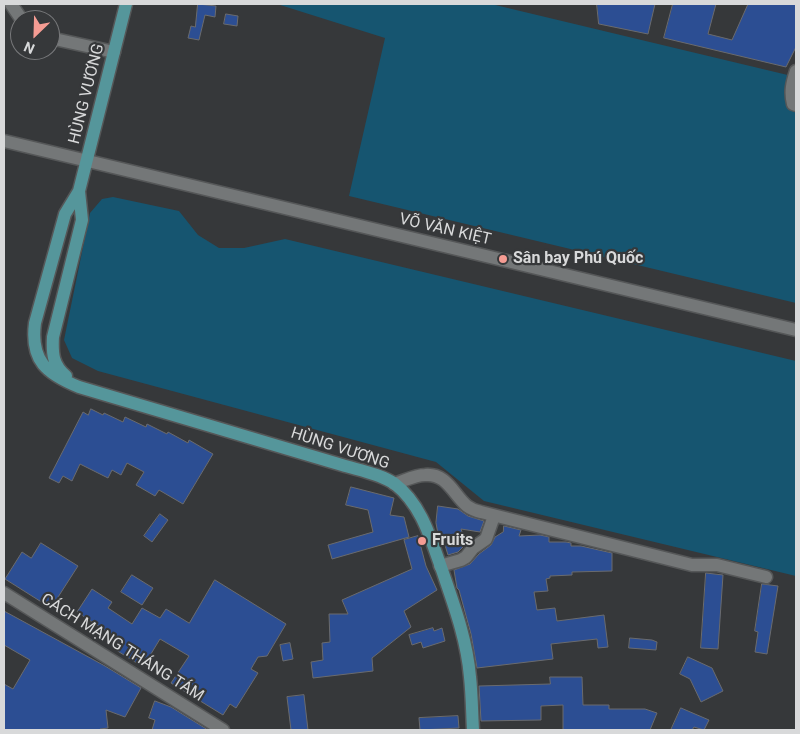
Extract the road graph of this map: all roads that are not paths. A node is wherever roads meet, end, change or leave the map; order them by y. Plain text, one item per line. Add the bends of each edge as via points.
1 (126, 4) edge
2 (60, 40) edge
3 (114, 52) junction
4 (796, 71) edge
5 (796, 105) edge
6 (4, 142) edge
7 (86, 161) junction
8 (79, 191) junction
9 (796, 330) edge
10 (79, 387) junction
11 (394, 484) junction
12 (494, 516) junction
13 (440, 566) junction
14 (766, 577) dead end
15 (4, 593) edge
16 (224, 730) edge
17 (473, 730) edge

1 - 3 main road, HÙNG VƯƠNG
2 - 3 street
3 - 7 main road, HÙNG VƯƠNG
4 - 5 street via 791,84 791,98
6 - 7 street, VÕ VĂN KIỆT
7 - 8 main road, HÙNG VƯƠNG
7 - 9 street, VÕ VĂN KIỆT
8 - 10 main road, HÙNG VƯƠNG via 82,220 52,352 60,372
8 - 10 main road, HÙNG VƯƠNG via 64,214 33,338 38,358 46,367 62,380
10 - 11 main road, HÙNG VƯƠNG via 381,477
11 - 12 street via 424,475 436,476 450,486 467,506
11 - 13 main road, HÙNG VƯƠNG via 409,498 422,519
12 - 13 street via 486,539 461,560
12 - 14 street via 692,564 717,565
13 - 17 main road, HÙNG VƯƠNG via 464,640
15 - 16 street, CÁCH MẠNG THÁNG TÁM

